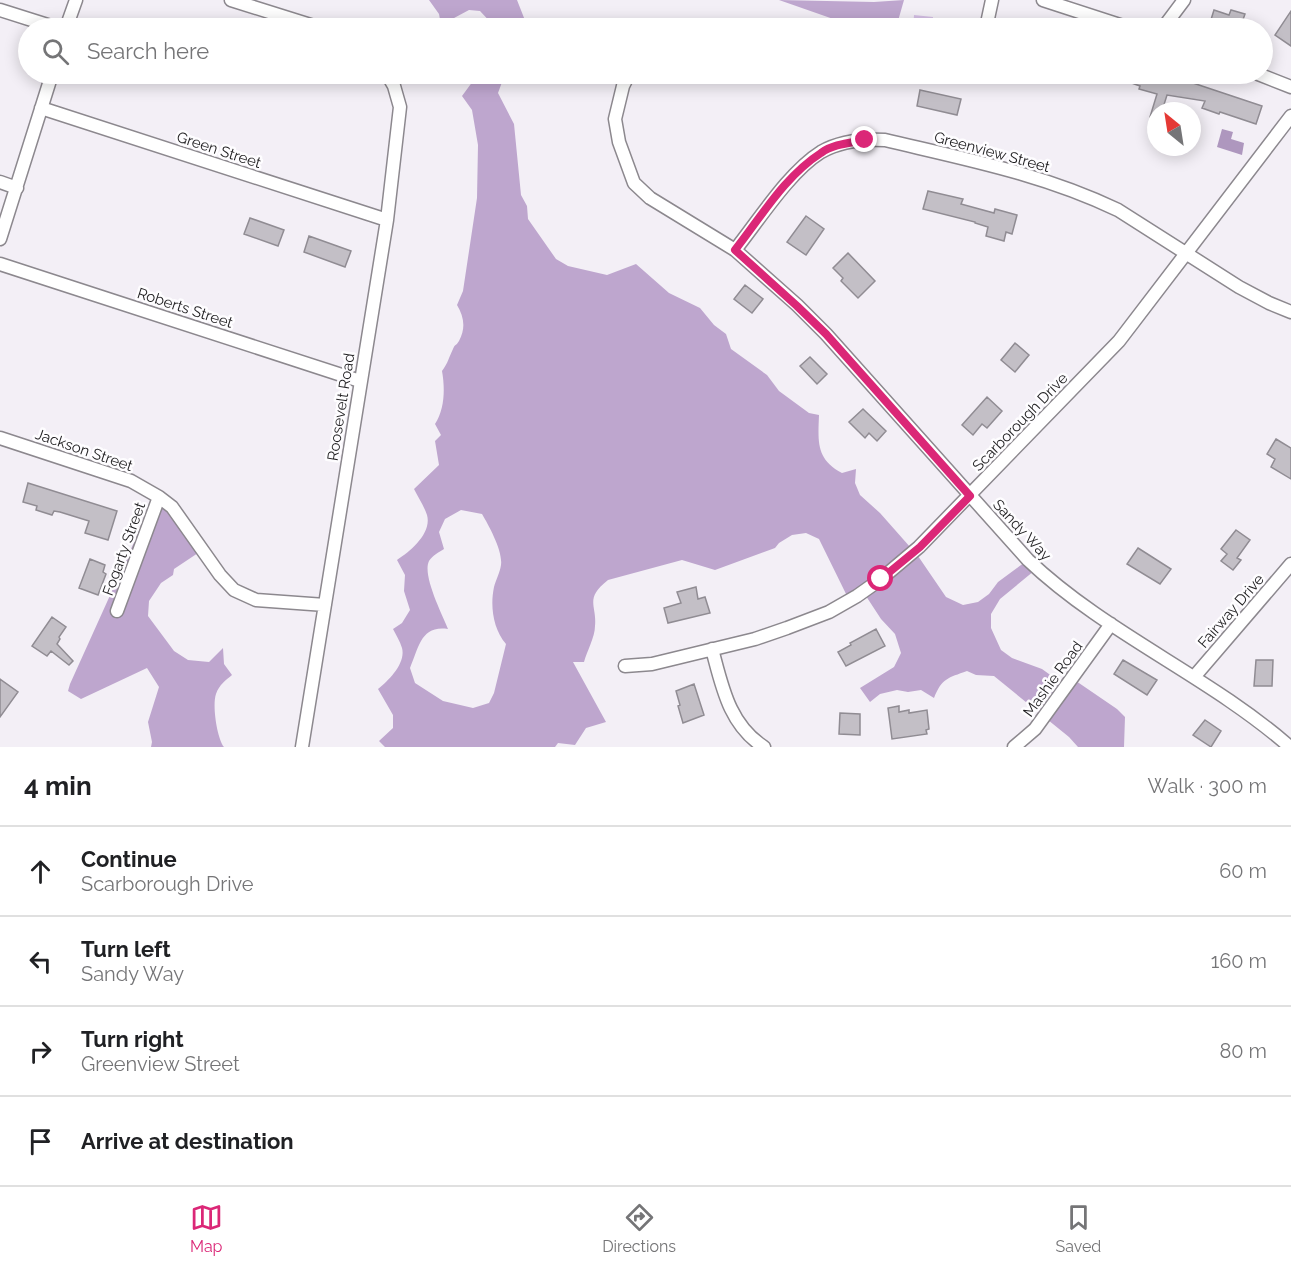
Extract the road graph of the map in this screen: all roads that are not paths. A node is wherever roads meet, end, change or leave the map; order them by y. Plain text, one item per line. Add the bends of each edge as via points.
1 (76, 0) edge
2 (231, 0) edge
3 (992, 0) edge
4 (1043, 0) edge
5 (1184, 0) edge
6 (0, 10) edge
7 (25, 18) edge
8 (70, 18) edge
9 (288, 18) edge
10 (988, 18) edge
11 (1098, 18) edge
12 (1170, 18) edge
13 (1273, 80) edge
14 (49, 84) edge
15 (393, 84) edge
16 (624, 84) edge
17 (1291, 87) edge
18 (41, 108) junction
19 (1291, 116) edge
20 (0, 182) edge
21 (17, 188) junction
22 (387, 220) junction
23 (0, 239) edge
24 (735, 250) junction
25 (1187, 253) junction
26 (0, 264) edge
27 (1291, 312) edge
28 (360, 381) junction
29 (0, 438) edge
30 (970, 496) junction
31 (159, 497) junction
32 (1291, 564) edge
33 (325, 605) junction
34 (117, 611) dead end
35 (1111, 624) junction
36 (712, 649) junction
37 (625, 666) dead end
38 (1194, 677) junction
39 (302, 747) edge
40 (764, 747) edge
41 (1014, 747) edge
42 (1290, 747) edge

1 - 8 street
2 - 9 street
3 - 10 street
4 - 11 street
5 - 12 street
6 - 7 street
13 - 17 street
14 - 18 street
15 - 22 street, Roosevelt Road via 400,107
16 - 24 street, Sandy Way via 615,118 634,183 650,198
18 - 21 street
18 - 22 street, Green Street
19 - 25 street, Scarborough Drive
20 - 21 street
21 - 23 street
22 - 28 street, Roosevelt Road
24 - 25 street, Greenview Street via 791,179 822,152 865,140 885,140 1031,175 1118,210
24 - 30 street, Sandy Way via 826,334
25 - 27 street, Greenview Street via 1253,295
25 - 30 street, Scarborough Drive via 1119,341
26 - 28 street, Roberts Street
28 - 33 street, Roosevelt Road
29 - 31 street, Jackson Street via 131,481
30 - 35 street, Sandy Way via 1051,582
30 - 36 street, Scarborough Drive via 920,547 857,596 787,628
31 - 33 street, Jackson Street via 172,507 234,590 255,600
31 - 34 street, Fogarty Street
32 - 38 street, Fairway Drive
33 - 39 street, Roosevelt Road
35 - 38 street, Sandy Way
35 - 41 street, Mashie Road via 1035,729
36 - 37 street, Scarborough Drive via 652,664
36 - 40 street via 729,708 747,734
38 - 42 street, Sandy Way

